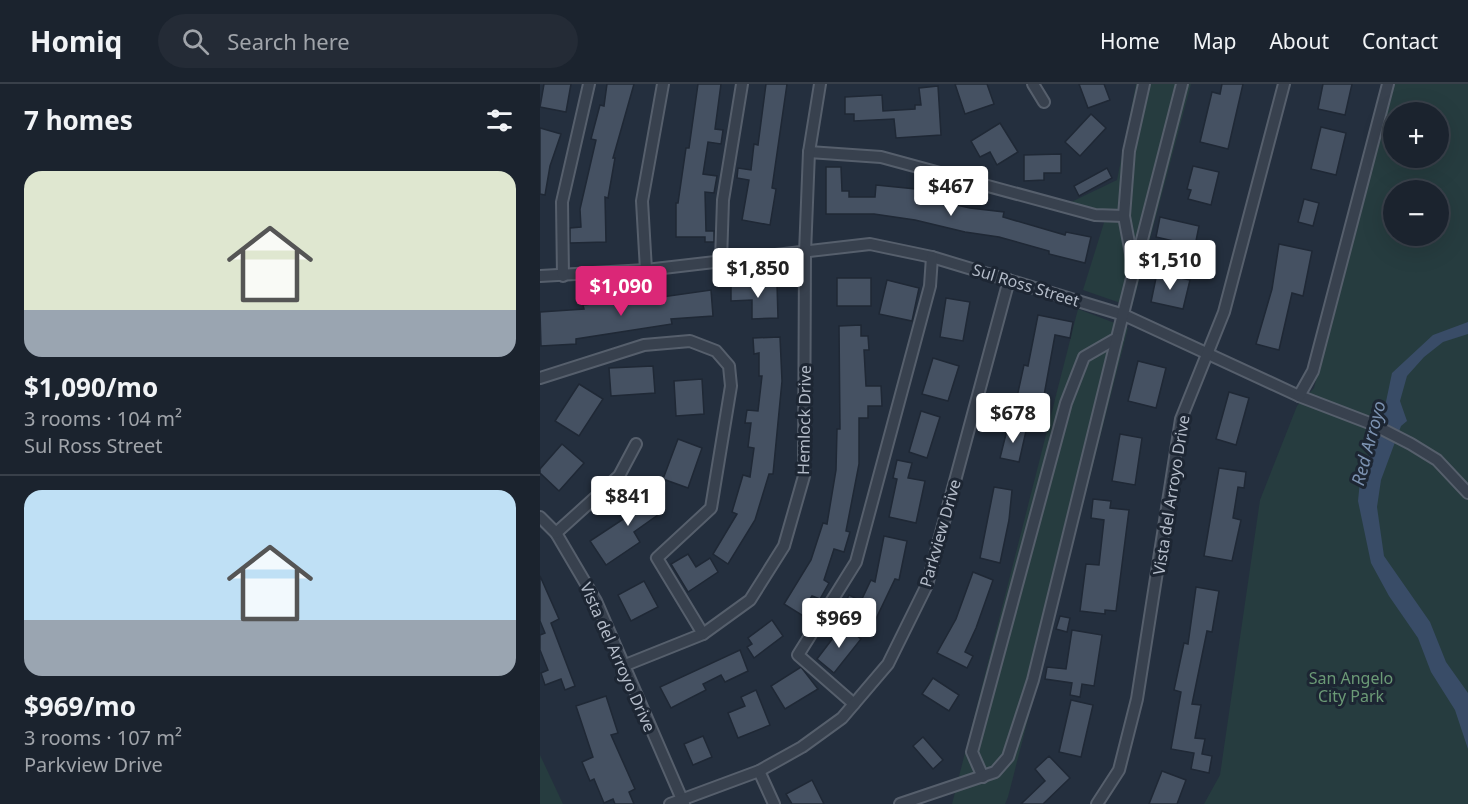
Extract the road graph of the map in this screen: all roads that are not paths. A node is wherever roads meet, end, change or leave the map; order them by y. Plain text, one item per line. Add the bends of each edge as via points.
1 (589, 84) edge
2 (663, 84) edge
3 (742, 84) edge
4 (820, 84) edge
5 (1033, 84) edge
6 (1144, 84) edge
7 (1182, 84) edge
8 (1284, 84) edge
9 (1388, 84) edge
10 (1044, 102) dead end
11 (809, 152) junction
12 (1125, 216) junction
13 (805, 253) junction
14 (932, 257) junction
15 (721, 261) junction
16 (646, 270) junction
17 (1134, 270) junction
18 (540, 276) edge
19 (563, 276) junction
20 (1009, 280) junction
21 (1124, 315) junction
22 (1117, 338) junction
23 (1207, 351) junction
24 (540, 378) edge
25 (1299, 396) junction
26 (636, 444) dead end
27 (1468, 493) edge
28 (540, 517) edge
29 (556, 533) junction
30 (703, 634) junction
31 (623, 666) junction
32 (854, 704) junction
33 (759, 771) junction
34 (983, 777) junction
35 (683, 801) edge
36 (670, 804) edge
37 (774, 804) edge
38 (900, 804) edge
39 (1097, 804) edge

1 - 19 street via 562,202
2 - 16 street via 642,201
3 - 15 street via 723,200
4 - 11 street, Hemlock Drive
5 - 10 street
6 - 12 street via 1129,151
7 - 17 street
8 - 23 street, Vista del Arroyo Drive via 1224,312
9 - 25 street via 1313,371
11 - 12 street via 881,157 1095,215
11 - 13 street, Hemlock Drive
12 - 17 street
13 - 14 street, Sul Ross Street via 870,244
13 - 15 street, Sul Ross Street
13 - 30 street, Hemlock Drive via 804,476 784,546 750,600
14 - 20 street, Sul Ross Street
14 - 32 street via 930,286 856,562 798,655
15 - 16 street, Sul Ross Street
16 - 19 street, Sul Ross Street
17 - 21 street
18 - 19 street, Sul Ross Street
20 - 21 street, Sul Ross Street
20 - 32 street, Parkview Drive via 927,585 888,664
21 - 22 street
21 - 23 street, Sul Ross Street
22 - 34 street via 1033,680 1008,757 995,772
22 - 34 street via 1084,357 1065,403 972,752
23 - 25 street, Sul Ross Street
23 - 39 street, Vista del Arroyo Drive via 1181,419 1137,699 1119,770
24 - 30 street via 644,345 690,341 716,351 729,366 731,386 711,508 657,558
25 - 27 street, Sul Ross Street via 1372,424 1411,444 1437,459
26 - 29 street via 619,476
28 - 29 street, Vista del Arroyo Drive
29 - 31 street, Vista del Arroyo Drive via 596,601
30 - 31 street, Hemlock Drive
31 - 35 street, Vista del Arroyo Drive
32 - 33 street, Parkview Drive via 842,718 802,747
33 - 35 street, Parkview Drive
33 - 37 street
34 - 38 street
35 - 36 street, Parkview Drive

